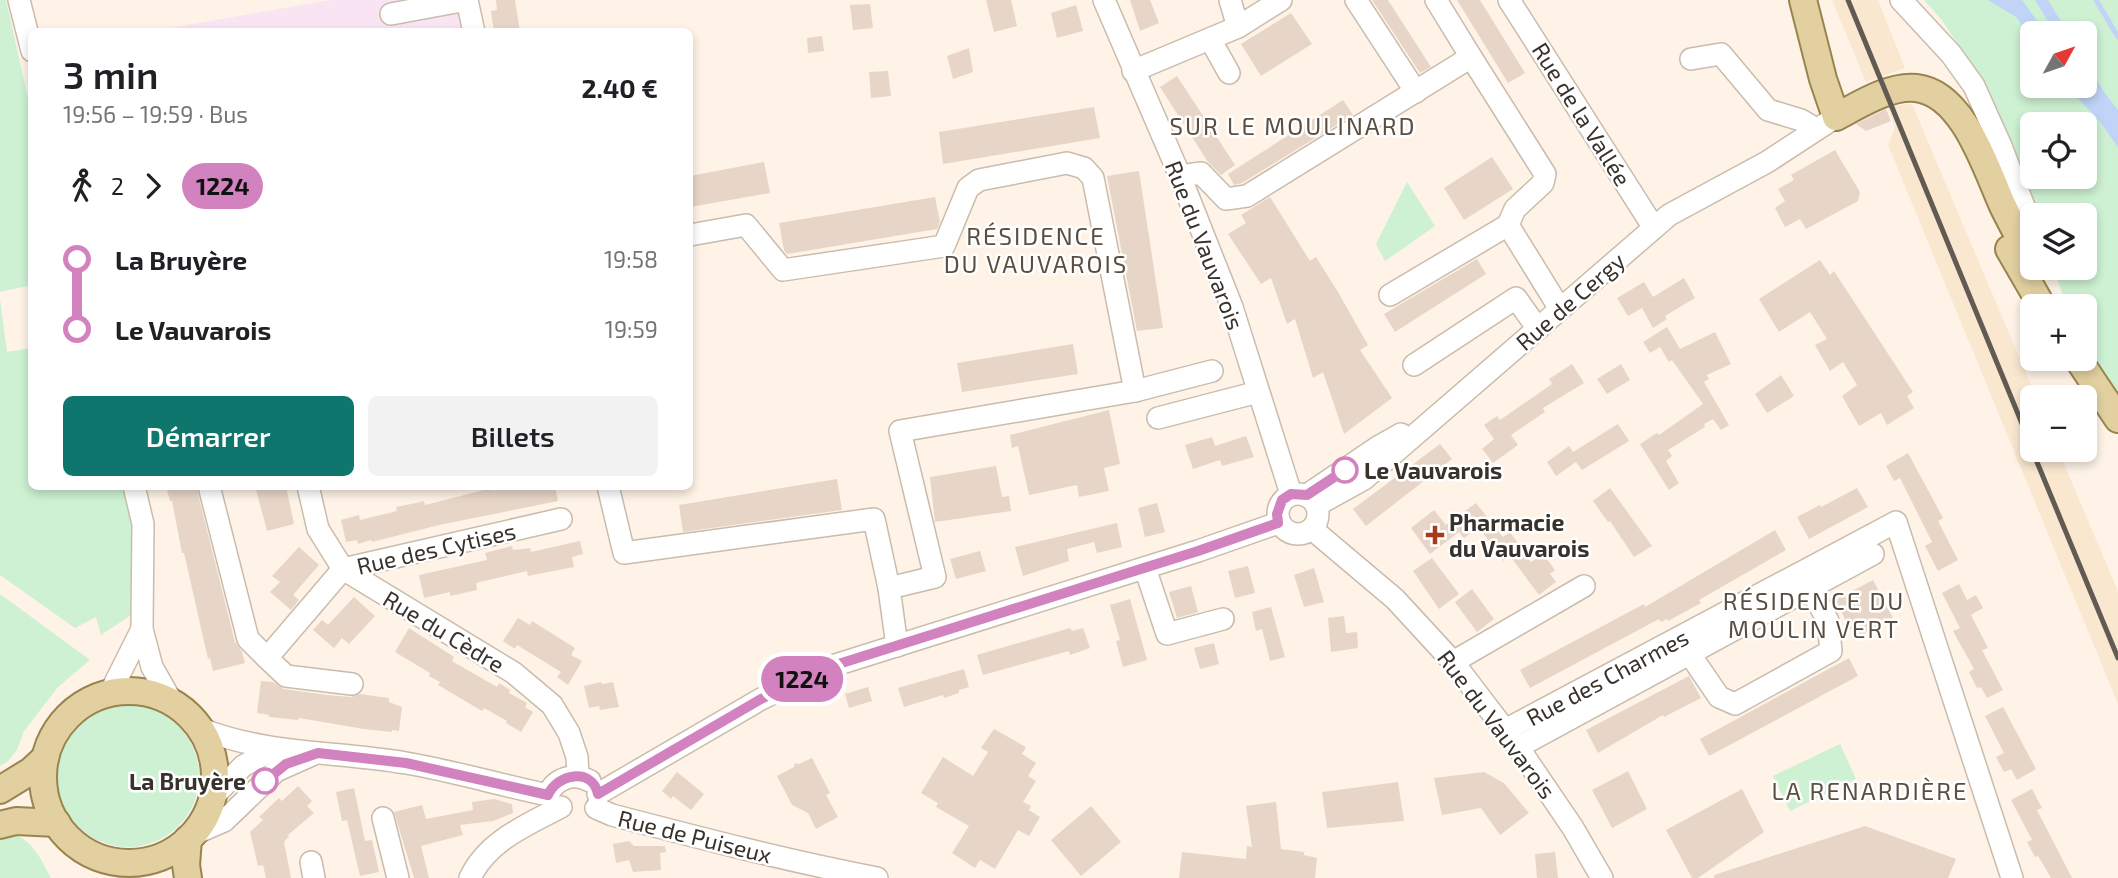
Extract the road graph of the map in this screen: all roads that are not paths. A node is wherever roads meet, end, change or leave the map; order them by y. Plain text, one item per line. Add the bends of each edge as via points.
1 (19, 0) edge
2 (467, 0) edge
3 (1104, 0) edge
4 (1230, 0) edge
5 (1281, 0) edge
6 (1356, 0) edge
7 (1436, 0) edge
8 (1509, 0) edge
9 (1803, 0) edge
10 (1901, 0) edge
11 (391, 14) dead end
12 (1238, 27) junction
13 (473, 28) edge
14 (28, 35) edge
15 (1210, 39) junction
16 (1471, 57) junction
17 (1691, 59) dead end
18 (1133, 71) junction
19 (1229, 73) dead end
20 (1416, 92) junction
21 (1826, 123) junction
22 (1180, 176) junction
23 (1508, 225) junction
24 (1654, 228) junction
25 (693, 234) edge
26 (2016, 235) edge
27 (2038, 294) edge
28 (2048, 294) edge
29 (1390, 295) dead end
30 (1560, 309) junction
31 (1538, 329) junction
32 (1414, 365) dead end
33 (1212, 371) dead end
34 (2087, 371) edge
35 (1135, 391) junction
36 (1258, 392) junction
37 (1158, 418) dead end
38 (2118, 419) edge
39 (135, 490) edge
40 (210, 490) edge
41 (309, 490) edge
42 (609, 490) edge
43 (1305, 498) junction
44 (561, 519) dead end
45 (1282, 527) junction
46 (1312, 529) junction
47 (1872, 554) dead end
48 (1145, 568) junction
49 (343, 569) junction
50 (1584, 586) dead end
51 (889, 588) junction
52 (1810, 588) junction
53 (1223, 619) dead end
54 (142, 629) junction
55 (897, 646) junction
56 (1689, 653) junction
57 (267, 658) junction
58 (1453, 662) junction
59 (352, 684) dead end
60 (110, 693) junction
61 (173, 704) junction
62 (199, 728) junction
63 (1512, 739) junction
64 (274, 749) junction
65 (318, 753) junction
66 (45, 758) junction
67 (578, 776) junction
68 (0, 790) edge
69 (212, 798) junction
70 (554, 801) junction
71 (597, 801) junction
72 (383, 818) dead end
73 (57, 823) junction
74 (0, 825) edge
75 (190, 837) junction
76 (139, 863) junction
77 (868, 877) edge
78 (162, 878) edge
79 (188, 878) edge
80 (398, 878) edge
81 (470, 878) edge
82 (1602, 878) edge
83 (2012, 878) edge

1 - 14 street
2 - 11 street
2 - 13 street
3 - 18 street, Rue du Vauvarois
4 - 12 street
5 - 12 street
6 - 20 street
7 - 16 street
8 - 24 street, Rue de la Vallée
9 - 21 main road via 1823,79
10 - 26 street via 1965,71 1996,134
12 - 15 street
15 - 18 street
15 - 19 street
16 - 20 street
16 - 23 street via 1545,174 1543,183 1515,209
17 - 21 street via 1721,54 1768,110
18 - 22 street, Rue du Vauvarois
20 - 22 street via 1247,196 1226,199 1201,173
21 - 24 street, Rue de Cergy
21 - 26 main road via 1886,94 1916,88 1938,96 1956,115 1964,151
22 - 36 street, Rue du Vauvarois via 1232,307
23 - 29 street
23 - 30 street
24 - 30 street, Rue de Cergy
25 - 35 street via 747,225 783,270 944,246 968,188 979,180 1067,163 1084,167 1093,178
26 - 27 main road
26 - 28 main road
30 - 31 street, Rue de Cergy
31 - 32 street via 1516,298
31 - 43 street, Rue de Cergy via 1364,479
33 - 35 street
34 - 38 main road
35 - 51 street via 900,431 935,577
36 - 37 street
36 - 43 street, Rue du Vauvarois
39 - 54 street via 143,524
40 - 57 street via 248,639
41 - 49 street, Rue du Cèdre via 318,529
42 - 51 street via 624,553 874,519
43 - 45 street via 1279,505
43 - 46 street via 1317,521
44 - 49 street, Rue des Cytises
45 - 46 street via 1293,534
45 - 48 street
46 - 58 street, Rue du Vauvarois via 1395,599
47 - 52 street
48 - 53 street via 1167,634
48 - 55 street
49 - 57 street, Rue des Cytises
49 - 67 street, Rue du Cèdre via 514,673 552,705 569,733
50 - 58 street
51 - 55 street
52 - 56 street
52 - 56 street via 1828,621 1831,651 1735,704 1719,697
54 - 60 street
54 - 61 street via 152,667
55 - 71 street via 829,667 761,699
56 - 63 street
57 - 59 street via 286,676
58 - 63 street, Rue du Vauvarois
60 - 61 main road via 143,692
60 - 66 main road via 80,706 64,720
61 - 62 main road
62 - 64 street
62 - 69 main road via 213,762
63 - 82 street, Rue du Vauvarois
63 - 83 street, Rue des Charmes via 1896,522
64 - 65 street
64 - 69 street via 254,757
65 - 70 street via 406,763
65 - 75 street via 276,771 224,821
66 - 68 main road
66 - 73 main road via 44,791
67 - 70 street via 563,778 551,788
67 - 71 street via 596,788
69 - 75 main road
70 - 71 street via 586,812
70 - 81 street via 487,852
71 - 77 street, Rue de Puiseux via 611,815
72 - 80 street
73 - 74 main road
73 - 76 main road via 71,841 91,855
75 - 76 main road via 165,855
75 - 79 main road
76 - 78 main road

